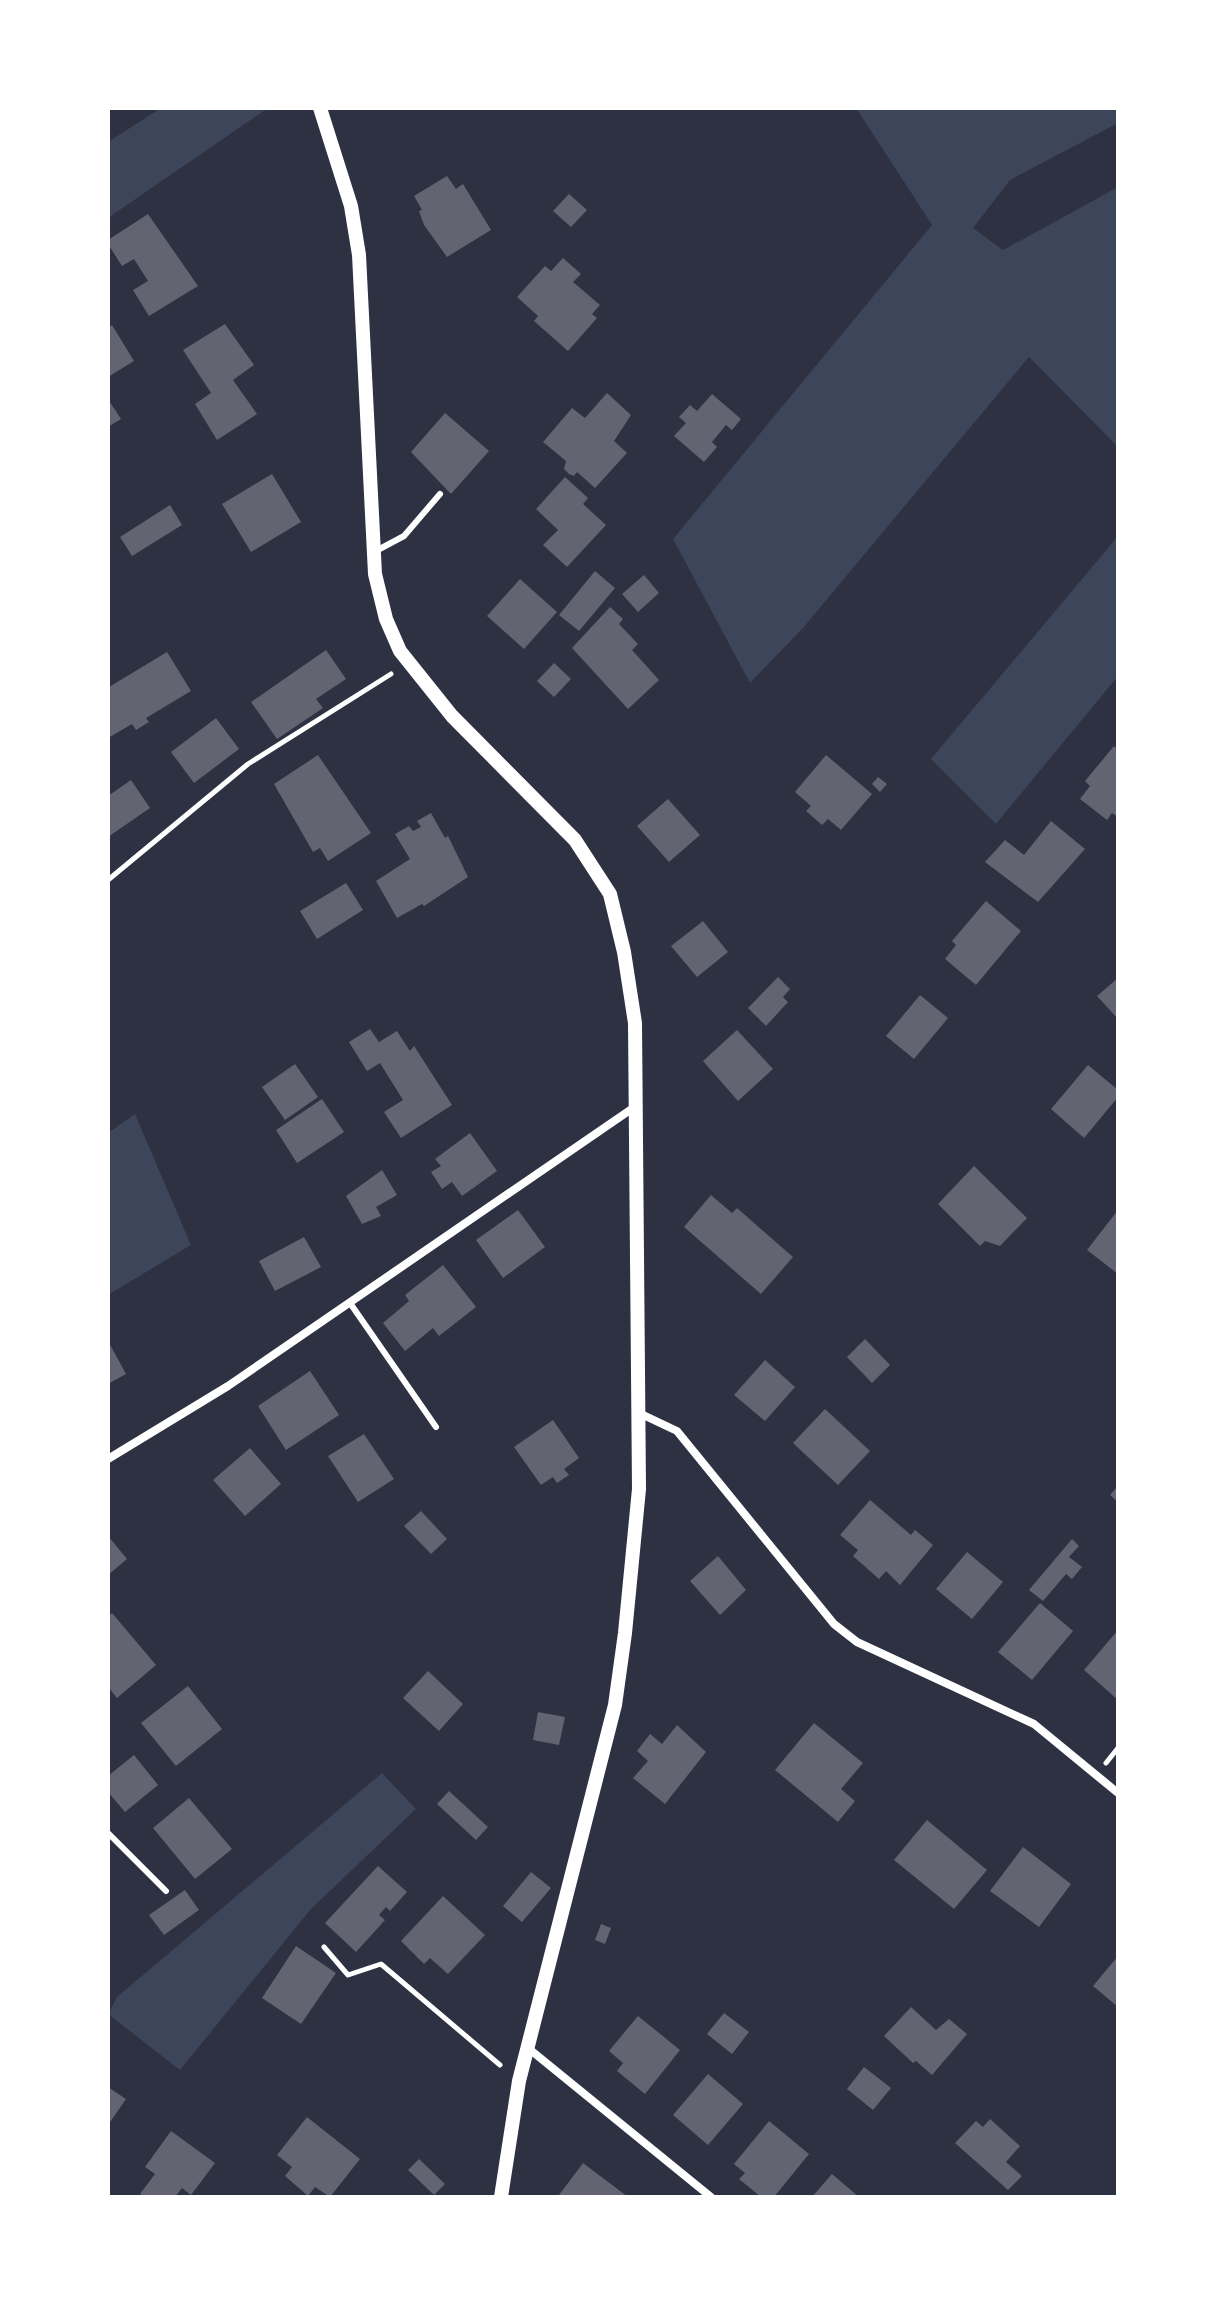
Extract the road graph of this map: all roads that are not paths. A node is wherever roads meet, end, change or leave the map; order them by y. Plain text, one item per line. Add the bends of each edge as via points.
1 (320, 108) edge
2 (440, 494) dead end
3 (374, 552) junction
4 (637, 1106) junction
5 (350, 1303) junction
6 (639, 1413) junction
7 (436, 1427) dead end
8 (108, 1459) edge
9 (1118, 1793) edge
10 (108, 1833) edge
11 (166, 1891) dead end
12 (528, 2048) junction
13 (501, 2197) edge
14 (711, 2197) edge

1 - 3 street via 351,206 359,255
2 - 3 lane via 404,536
3 - 4 street via 386,619 409,663 452,716 575,840 610,894 635,1023
4 - 5 street
4 - 6 street
5 - 7 lane
5 - 8 street
6 - 9 street via 677,1431 834,1624 857,1642 1034,1724
6 - 12 street via 639,1489 615,1705
10 - 11 lane
12 - 13 street
12 - 14 street

